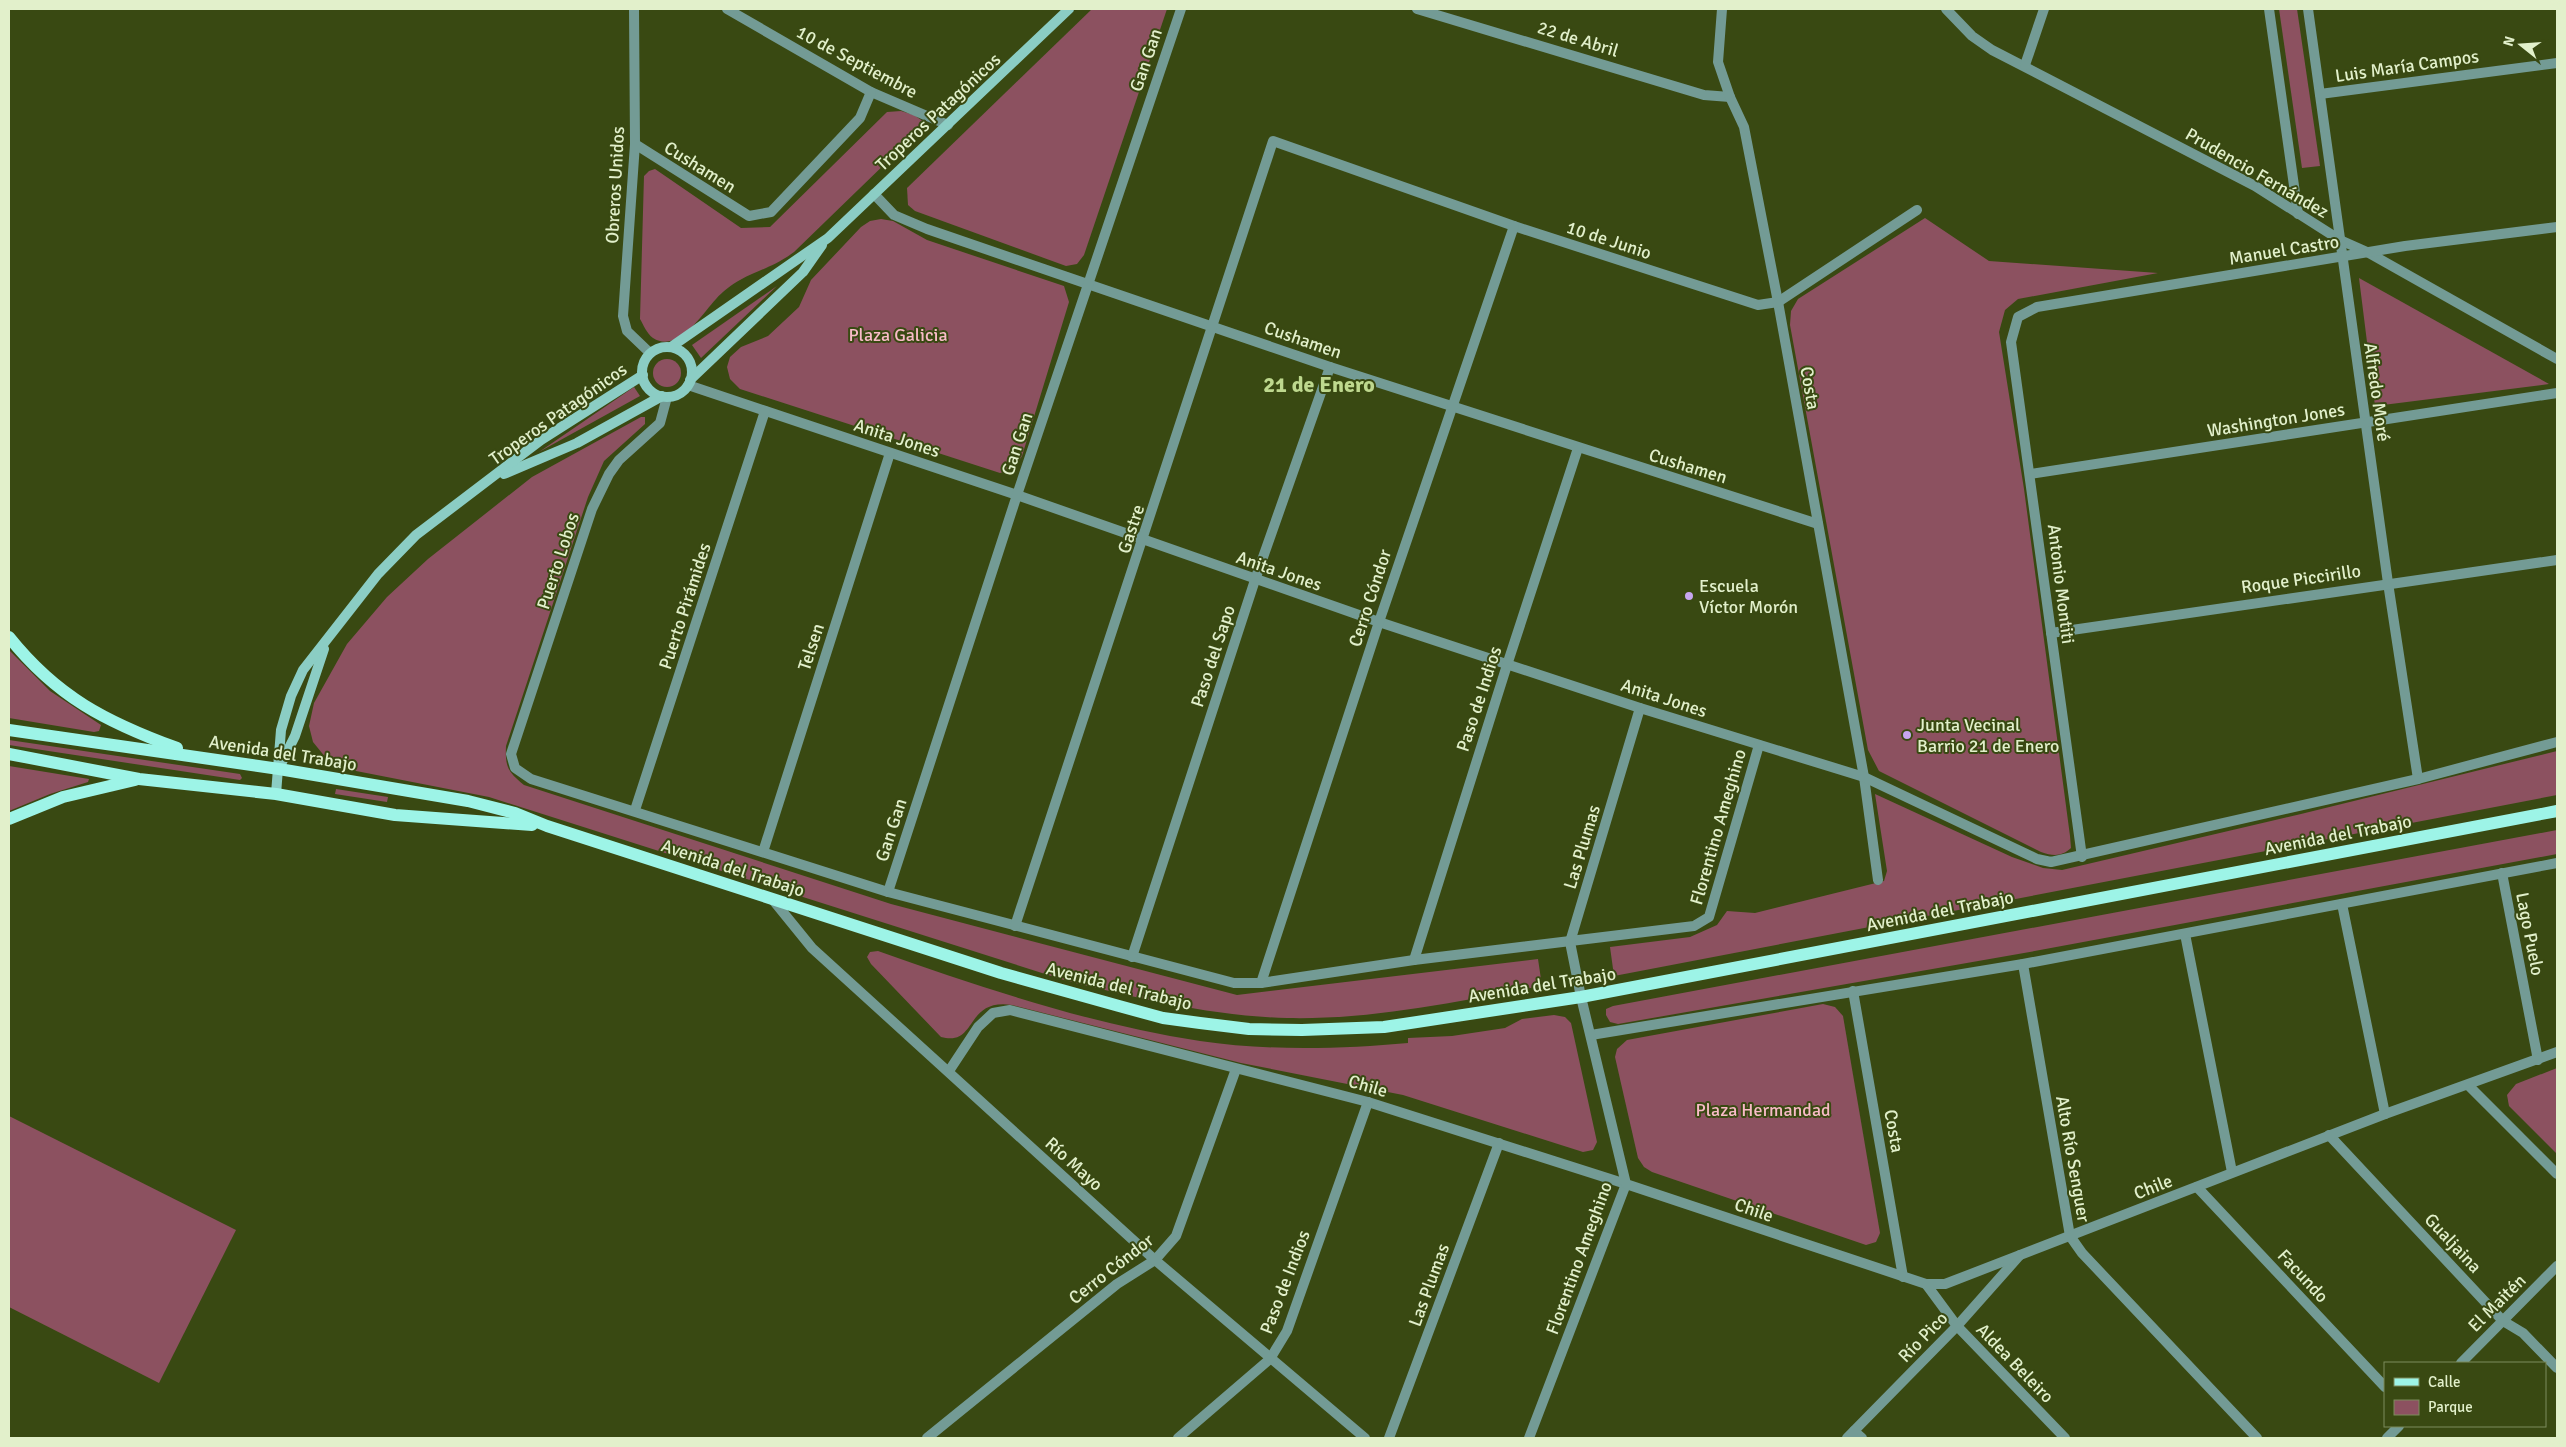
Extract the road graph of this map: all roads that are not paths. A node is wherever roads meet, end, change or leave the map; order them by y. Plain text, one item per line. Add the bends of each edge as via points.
1 (634, 9) edge
2 (726, 9) edge
3 (1181, 9) edge
4 (1417, 9) edge
5 (1722, 9) edge
6 (1946, 9) edge
7 (2044, 9) edge
8 (2269, 9) edge
9 (2308, 9) edge
10 (1065, 10) edge
11 (2557, 63) edge
12 (2025, 65) junction
13 (871, 92) junction
14 (2320, 94) junction
15 (1730, 97) junction
16 (948, 125) junction
17 (1274, 140) joint
18 (635, 144) junction
19 (874, 194) junction
20 (1917, 210) dead end
21 (2298, 214) junction
22 (1514, 226) junction
23 (2557, 227) edge
24 (828, 238) junction
25 (2340, 240) junction
26 (2367, 252) junction
27 (2343, 257) junction
28 (1087, 284) junction
29 (1778, 302) junction
30 (2018, 317) joint
31 (1214, 326) junction
32 (671, 347) junction
33 (650, 352) junction
34 (2557, 359) edge
35 (1330, 367) junction
36 (643, 375) junction
37 (689, 383) junction
38 (2557, 393) edge
39 (664, 396) junction
40 (1451, 406) junction
41 (765, 411) junction
42 (2365, 422) junction
43 (1578, 448) junction
44 (890, 453) junction
45 (2030, 474) junction
46 (491, 480) junction
47 (1017, 496) junction
48 (1818, 524) junction
49 (1144, 540) junction
50 (2557, 560) edge
51 (1255, 580) junction
52 (2388, 583) junction
53 (1379, 622) junction
54 (334, 628) junction
55 (2051, 633) junction
56 (9, 637) edge
57 (1507, 665) junction
58 (1640, 708) junction
59 (9, 730) edge
60 (2557, 742) edge
61 (1759, 745) junction
62 (9, 754) edge
63 (511, 754) joint
64 (200, 757) junction
65 (279, 769) junction
66 (1864, 777) junction
67 (139, 779) junction
68 (2418, 779) junction
69 (276, 794) junction
70 (635, 810) junction
71 (2557, 811) edge
72 (9, 819) edge
73 (547, 826) junction
74 (763, 852) junction
75 (2082, 857) junction
76 (2557, 863) edge
77 (2502, 873) junction
78 (1878, 880) dead end
79 (888, 892) junction
80 (773, 900) junction
81 (2342, 904) junction
82 (1709, 917) joint
83 (1016, 926) junction
84 (2185, 934) junction
85 (1570, 942) junction
86 (1132, 957) junction
87 (1414, 960) junction
88 (2022, 964) junction
89 (1261, 983) junction
90 (1854, 991) junction
91 (1581, 997) junction
92 (1590, 1035) junction
93 (2557, 1052) edge
94 (2538, 1060) junction
95 (1236, 1069) junction
96 (949, 1071) junction
97 (2468, 1085) junction
98 (1368, 1102) junction
99 (2385, 1114) junction
100 (2329, 1135) junction
101 (1499, 1143) junction
102 (2232, 1172) junction
103 (2557, 1174) edge
104 (1626, 1184) junction
105 (2197, 1187) junction
106 (2070, 1236) junction
107 (2020, 1255) junction
108 (1155, 1260) junction
109 (2557, 1266) edge
110 (1903, 1277) junction
111 (1926, 1284) junction
112 (2503, 1321) junction
113 (1957, 1326) junction
114 (1270, 1359) junction
115 (2462, 1362) edge
116 (2557, 1368) edge
117 (2384, 1386) edge
118 (2398, 1427) edge
119 (1854, 1436) edge
120 (927, 1438) edge
121 (1178, 1438) edge
122 (1365, 1438) edge
123 (1389, 1438) edge
124 (1529, 1438) edge
125 (2065, 1438) edge
126 (2257, 1438) edge
127 (2387, 1438) edge

1 - 18 street, Obreros Unidos
2 - 13 street, 10 de Septiembre
3 - 28 street, Gan Gan
4 - 15 street, 22 de Abril via 1704,95
5 - 15 street, Costa via 1718,62
6 - 12 street, Prudencio Fernández via 1972,36 1992,50
7 - 12 street
8 - 21 street
9 - 14 street, Alfredo Moré
10 - 16 main road, Troperos Patagónicos
11 - 14 street, Luis María Campos
12 - 21 street, Prudencio Fernández via 2255,186
13 - 16 street, 10 de Septiembre
13 - 18 street, Cushamen via 860,118 771,212 749,216
14 - 25 street, Alfredo Moré
15 - 29 street, Costa via 1744,127
16 - 19 main road, Troperos Patagónicos
17 - 22 street, 10 de Junio
17 - 31 street, Gastre
18 - 33 street, Obreros Unidos via 623,316 627,331
19 - 24 main road, Troperos Patagónicos
19 - 28 street, Cushamen via 894,215
20 - 29 street, 10 de Junio
21 - 25 street, Prudencio Fernández
22 - 29 street, 10 de Junio via 1758,305
22 - 40 street, Cerro Cóndor
23 - 26 street, Manuel Castro
24 - 32 main road, Troperos Patagónicos
24 - 37 main road, Troperos Patagónicos via 804,272
25 - 26 street, Prudencio Fernández
25 - 27 street, Alfredo Moré
26 - 27 street, Manuel Castro
26 - 34 street, Prudencio Fernández
27 - 30 street, Manuel Castro via 2037,307
27 - 42 street, Alfredo Moré
28 - 31 street, Cushamen
28 - 47 street, Gan Gan
29 - 48 street, Costa
30 - 45 street, Antonio Montiti via 2011,342
31 - 35 street, Cushamen
31 - 49 street, Gastre
32 - 33 main road, Troperos Patagónicos
32 - 37 main road via 686,356 690,363
33 - 36 main road, Troperos Patagónicos
35 - 40 street, Cushamen
35 - 51 street, Paso del Sapo
36 - 39 main road, Troperos Patagónicos via 648,388
36 - 46 main road, Troperos Patagónicos via 542,440
37 - 39 main road, Troperos Patagónicos via 678,394
37 - 41 street, Anita Jones
38 - 42 street, Washington Jones
39 - 46 main road, Troperos Patagónicos via 576,443
39 - 63 street, Puerto Lobos via 660,423 620,460 592,508
40 - 43 street, Cushamen
40 - 53 street, Cerro Cóndor
41 - 44 street, Anita Jones
41 - 70 street, Puerto Pirámides
42 - 45 street, Washington Jones
42 - 52 street, Alfredo Moré
43 - 48 street, Cushamen
43 - 57 street, Paso de Indios
44 - 47 street, Anita Jones
44 - 74 street, Telsen
45 - 55 street, Antonio Montiti
46 - 54 main road, Troperos Patagónicos via 416,534
47 - 49 street, Anita Jones
47 - 79 street, Gan Gan
48 - 66 street, Costa
49 - 51 street, Anita Jones
49 - 83 street, Gastre
50 - 52 street, Roque Piccirillo
51 - 53 street, Anita Jones
51 - 86 street, Paso del Sapo
52 - 55 street, Roque Piccirillo
52 - 68 street, Alfredo Moré
53 - 57 street, Anita Jones
53 - 89 street, Cerro Cóndor
54 - 65 main road, Troperos Patagónicos via 319,659 295,736
54 - 65 main road, Troperos Patagónicos via 303,670 291,696 281,730
55 - 75 street, Antonio Montiti
56 - 64 main road via 32,663 81,704 123,728
57 - 58 street, Anita Jones
57 - 87 street, Paso de Indios
58 - 61 street, Anita Jones
58 - 85 street, Las Plumas
59 - 64 main road, Avenida del Trabajo
60 - 68 street, Avenida del Trabajo
61 - 66 street, Anita Jones
61 - 82 street, Florentino Ameghino
62 - 67 main road, Avenida del Trabajo
63 - 70 street, Avenida del Trabajo via 515,768 531,779
64 - 65 main road, Avenida del Trabajo
65 - 69 main road, Troperos Patagónicos
65 - 73 main road, Avenida del Trabajo via 468,801 515,813
66 - 75 street, Avenida del Trabajo via 2038,860 2051,862
66 - 78 street, Costa
67 - 69 main road, Avenida del Trabajo
67 - 72 main road via 63,798
68 - 75 street, Avenida del Trabajo
69 - 73 main road, Avenida del Trabajo via 395,815
70 - 74 street, Avenida del Trabajo
71 - 91 main road, Avenida del Trabajo
73 - 80 main road, Avenida del Trabajo
74 - 79 street, Avenida del Trabajo
76 - 77 street
77 - 81 street
77 - 94 street, Lago Puelo
79 - 83 street, Avenida del Trabajo
80 - 91 main road, Avenida del Trabajo via 1001,973 1145,1013 1249,1029 1384,1027
80 - 96 street, Río Mayo via 812,948
81 - 84 street
81 - 99 street
82 - 85 street, Avenida del Trabajo via 1694,926
83 - 86 street, Avenida del Trabajo
84 - 88 street
84 - 102 street
85 - 87 street, Avenida del Trabajo
85 - 91 street, Las Plumas
86 - 89 street, Avenida del Trabajo via 1234,983
87 - 89 street, Avenida del Trabajo
88 - 90 street
88 - 106 street, Alto Río Senguer
90 - 92 street
90 - 110 street, Costa
91 - 92 street, Florentino Ameghino
92 - 104 street, Florentino Ameghino
93 - 94 street, Chile
94 - 97 street, Chile
95 - 96 street, Chile via 1010,1010 993,1013 978,1027
95 - 98 street, Chile
95 - 108 street, Cerro Cóndor via 1176,1236
96 - 108 street, Río Mayo
97 - 99 street, Chile
97 - 103 street
98 - 101 street, Chile
98 - 114 street, Paso de Indios via 1287,1331
99 - 100 street, Chile
100 - 102 street, Chile
100 - 112 street, Gualjaina
101 - 104 street, Chile
101 - 123 street, Las Plumas
102 - 105 street, Chile
104 - 110 street, Chile
104 - 124 street, Florentino Ameghino
105 - 106 street, Chile
105 - 117 street, Facundo
106 - 107 street, Chile
106 - 126 street, Alto Río Senguer via 2082,1253
107 - 111 street, Chile via 1945,1284
107 - 113 street, Río Pico
108 - 114 street, Río Mayo
108 - 120 street, Cerro Cóndor via 1117,1284
109 - 112 street, El Maitén
110 - 111 street, Chile
111 - 113 street, Aldea Beleiro
112 - 115 street, El Maitén
112 - 116 street, Gualjaina via 2523,1333
113 - 119 street, Río Pico
113 - 125 street, Aldea Beleiro
114 - 121 street, Paso de Indios
114 - 122 street, Río Mayo
118 - 127 street

